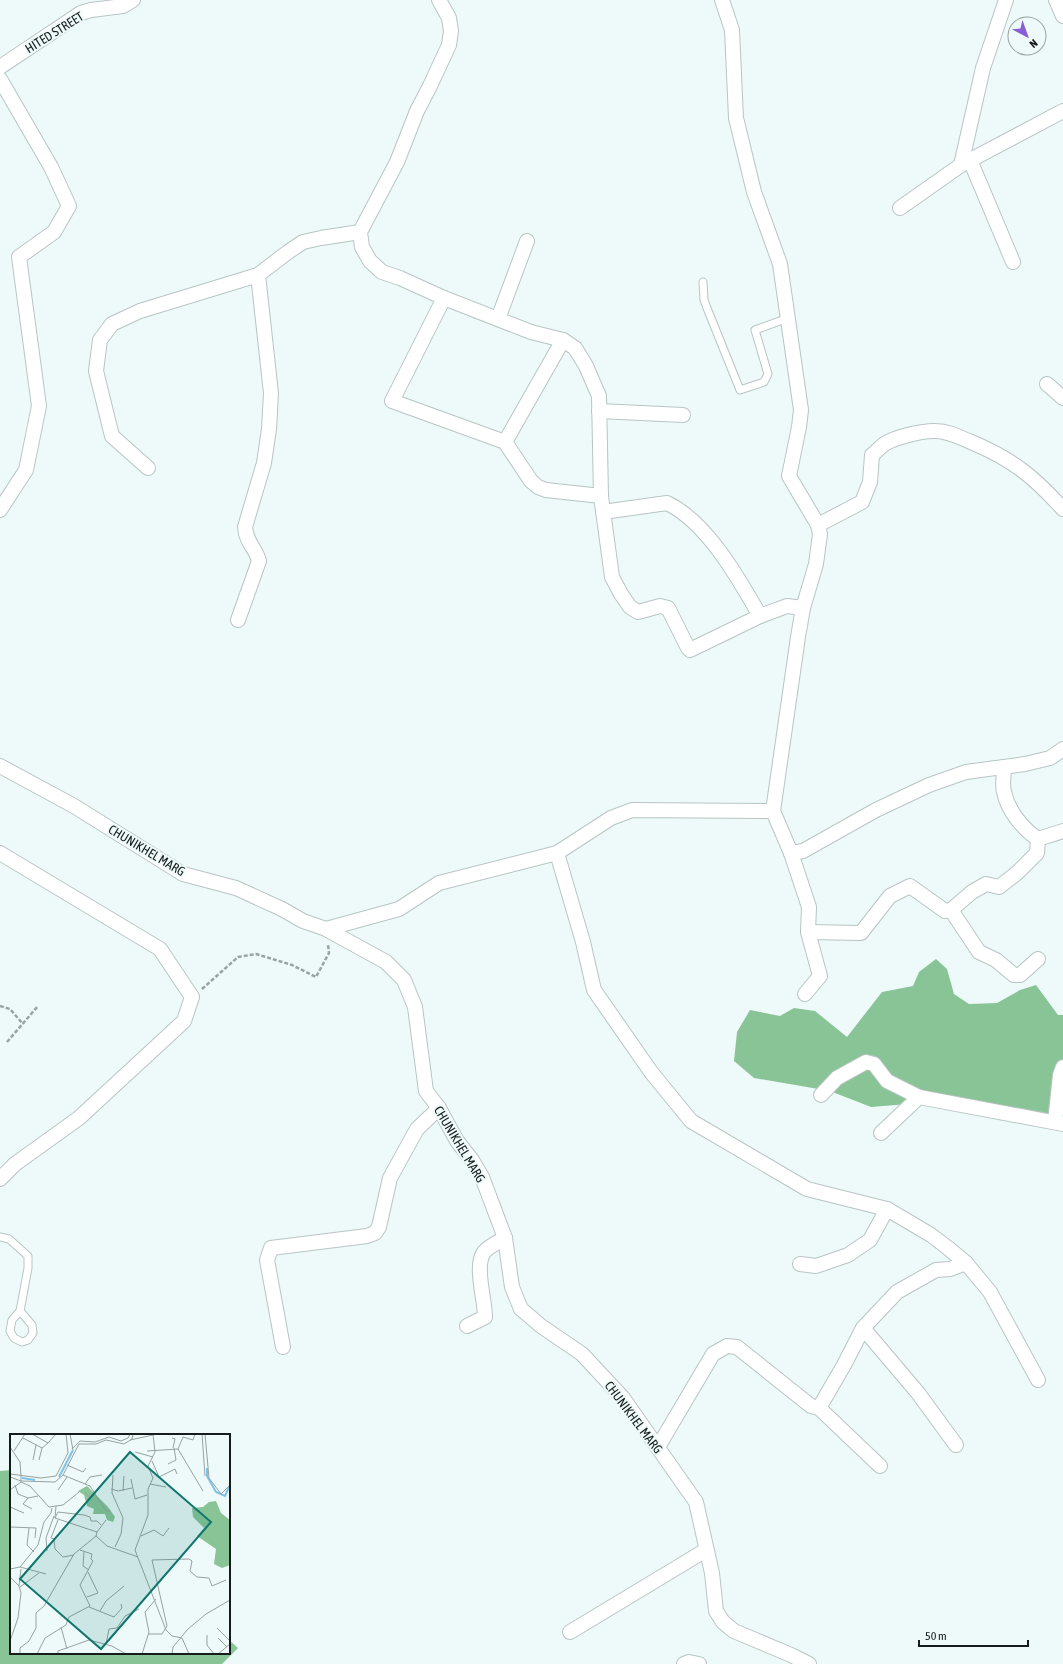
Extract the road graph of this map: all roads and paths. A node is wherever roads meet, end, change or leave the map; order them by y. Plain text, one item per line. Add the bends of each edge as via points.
1 (133, 0) edge
2 (439, 0) edge
3 (722, 0) edge
4 (1006, 0) edge
5 (1056, 0) edge
6 (1063, 16) edge
7 (0, 67) edge
8 (0, 79) edge
9 (1063, 111) edge
10 (966, 162) junction
11 (900, 208) dead end
12 (360, 232) junction
13 (527, 241) dead end
14 (1014, 262) dead end
15 (258, 275) junction
16 (703, 282) dead end
17 (444, 298) junction
18 (788, 318) junction
19 (498, 319) junction
20 (563, 340) junction
21 (1047, 384) dead end
22 (1063, 398) edge
23 (599, 411) junction
24 (683, 415) dead end
25 (505, 442) junction
26 (148, 468) dead end
27 (601, 496) junction
28 (1063, 509) edge
29 (0, 510) edge
30 (603, 512) junction
31 (818, 525) junction
32 (803, 608) junction
33 (760, 616) junction
34 (238, 620) dead end
35 (1063, 749) edge
36 (0, 766) edge
37 (1004, 767) junction
38 (773, 811) junction
39 (1063, 832) edge
40 (1038, 839) junction
41 (0, 853) edge
42 (557, 853) junction
43 (791, 853) junction
44 (951, 910) junction
45 (326, 929) junction
46 (808, 932) junction
47 (1038, 959) dead end
48 (805, 994) dead end
49 (192, 997) junction
50 (0, 1006) edge
51 (38, 1006) dead end
52 (23, 1024) junction
53 (7, 1042) dead end
54 (1063, 1067) edge
55 (821, 1095) dead end
56 (919, 1097) junction
57 (438, 1108) junction
58 (1059, 1123) edge
59 (881, 1133) dead end
60 (0, 1179) edge
61 (887, 1209) junction
62 (0, 1237) edge
63 (505, 1238) junction
64 (966, 1263) junction
65 (800, 1264) dead end
66 (20, 1311) dead end
67 (467, 1326) dead end
68 (863, 1328) junction
69 (283, 1347) dead end
70 (1038, 1380) dead end
71 (819, 1408) junction
72 (956, 1445) dead end
73 (658, 1447) junction
74 (880, 1466) dead end
75 (706, 1550) junction
76 (570, 1632) dead end
77 (684, 1664) edge
78 (699, 1664) edge
79 (809, 1664) edge

1 - 7 street, HITED STREET via 123,6 81,13
2 - 12 street via 449,18 451,31 448,45 417,111 397,162
3 - 18 street via 732,30 736,118 754,192 780,264
4 - 10 street via 983,68
5 - 6 street
8 - 29 street via 51,167 69,206 54,232 19,257 39,406 26,470
9 - 10 street
10 - 11 street
10 - 14 street
12 - 15 street via 303,242
12 - 17 street via 362,247 375,267
13 - 19 street
15 - 26 street via 140,311 112,324 100,340 96,371 112,436
15 - 34 street via 271,392 269,429 264,463 245,527 246,536 259,561
16 - 18 lane via 704,300 740,390 764,382 768,374 755,330
17 - 19 street
17 - 25 street via 392,400
18 - 31 street via 801,410 800,428 789,476
19 - 20 street via 531,332
20 - 23 street via 575,348 586,366 598,396
20 - 25 street
21 - 22 street
23 - 24 street
23 - 27 street
25 - 27 street via 531,481 538,487
27 - 30 street
28 - 31 street via 1023,469 995,452 949,432 934,430 886,443 872,455 870,482 862,502
30 - 33 street via 667,504 676,508 707,535 741,582
30 - 33 street via 610,571 620,594 630,607 638,612 660,606 668,608 690,650
31 - 32 street via 820,534 816,564
32 - 33 street via 787,606
32 - 38 street
35 - 37 street via 1050,758
36 - 45 street, CHUNIKHEL MARG via 74,806 184,874 236,888 303,921
37 - 40 street via 1004,792 1013,813 1028,832
37 - 43 street via 966,772 929,785 876,810 803,851
38 - 42 street via 632,810 611,818
38 - 43 street
39 - 40 street
40 - 44 street via 1037,853 1017,874 999,887 986,884
41 - 49 street via 160,949
42 - 45 street via 439,883 399,909
42 - 61 street via 594,990 651,1072 691,1121 807,1189
43 - 46 street via 809,907
44 - 46 street via 945,911 910,886 890,896 861,933
44 - 47 street via 979,952 996,960 1014,975 1020,975
45 - 49 path via 329,953 316,977 292,965 256,954 238,956
45 - 57 street, CHUNIKHEL MARG via 386,962 404,980 415,1007 426,1091
46 - 48 street via 820,976
49 - 60 street via 184,1021 79,1118 15,1164
50 - 52 path via 10,1009
51 - 52 path
52 - 53 path
54 - 58 street via 1060,1075
55 - 56 street via 837,1078 866,1062 874,1064 888,1081
56 - 58 street
56 - 59 street
57 - 63 street, CHUNIKHEL MARG via 482,1177
57 - 69 street via 417,1129 390,1178 379,1227 375,1233 271,1248 267,1260
61 - 64 street via 931,1235
61 - 65 street via 870,1240 848,1255 816,1266
62 - 66 lane via 9,1239 28,1256
63 - 67 street via 484,1252 479,1270 485,1317
63 - 73 street, CHUNIKHEL MARG via 512,1287 521,1309 582,1354 623,1398
64 - 68 street via 950,1269 936,1270 897,1292
64 - 70 street via 990,1292
68 - 71 street
68 - 72 street
71 - 73 street via 811,1406 737,1347 727,1346 713,1354
71 - 74 street
73 - 75 street, CHUNIKHEL MARG via 696,1502
75 - 76 street
75 - 79 street, CHUNIKHEL MARG via 712,1573 716,1611 723,1622 734,1631
77 - 78 street

